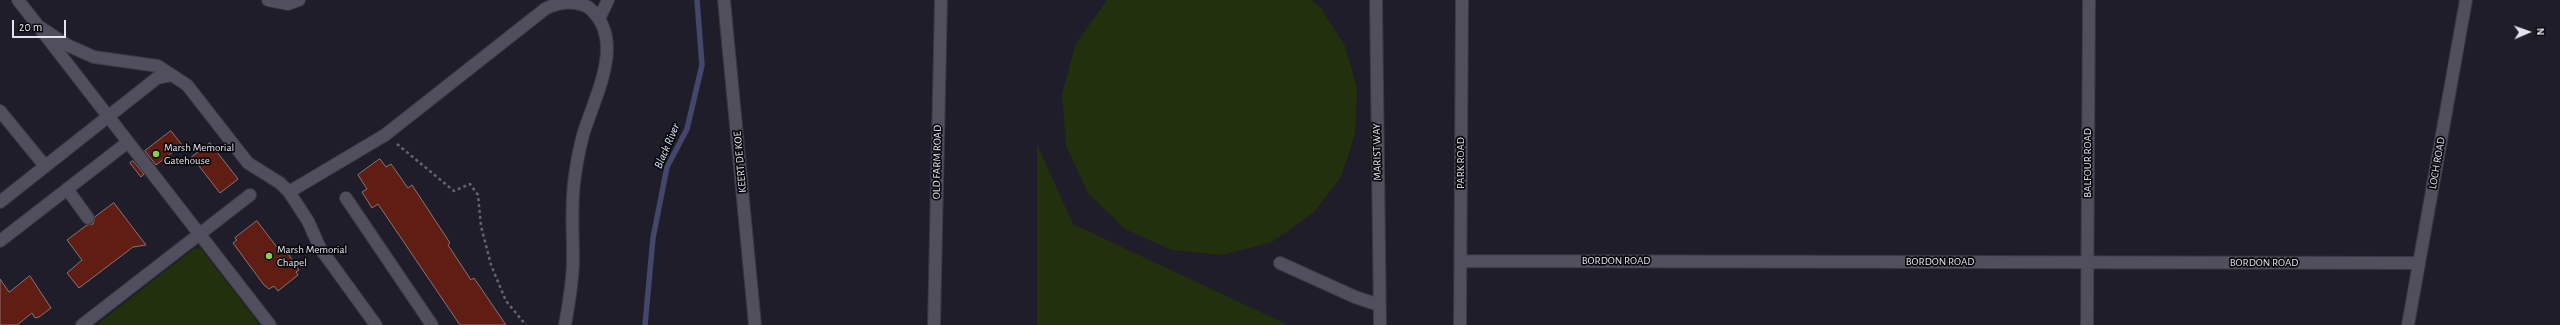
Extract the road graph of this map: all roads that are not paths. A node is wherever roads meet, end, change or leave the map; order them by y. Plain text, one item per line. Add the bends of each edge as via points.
1 (18, 0) edge
2 (268, 0) edge
3 (298, 0) edge
4 (608, 0) edge
5 (724, 0) edge
6 (941, 0) edge
7 (1376, 0) edge
8 (1462, 0) edge
9 (2088, 0) edge
10 (2466, 0) edge
11 (559, 1) edge
12 (599, 19) junction
13 (37, 25) junction
14 (142, 64) junction
15 (172, 75) junction
16 (148, 86) junction
17 (0, 110) edge
18 (108, 117) junction
19 (128, 142) junction
20 (45, 166) junction
21 (67, 189) junction
22 (289, 192) junction
23 (250, 195) dead end
24 (346, 198) dead end
25 (0, 202) edge
26 (88, 218) dead end
27 (200, 234) junction
28 (0, 241) edge
29 (1461, 261) junction
30 (2087, 262) junction
31 (1280, 263) dead end
32 (2419, 264) junction
33 (1379, 305) junction
34 (82, 325) edge
35 (270, 325) edge
36 (376, 325) edge
37 (432, 325) edge
38 (565, 325) edge
39 (755, 325) edge
40 (934, 325) edge
41 (1380, 325) edge
42 (1460, 325) edge
43 (2087, 325) edge
44 (2408, 325) edge

1 - 13 street
2 - 3 street via 288,4
4 - 12 street
5 - 39 street, KEERT DE KOE
6 - 40 street, OLD FARM ROAD
7 - 33 street, MARIST WAY
8 - 29 street, PARK ROAD
9 - 30 street, BALFOUR ROAD
10 - 32 street, LOCH ROAD
11 - 12 street via 585,5 596,13
11 - 22 street via 545,9 385,135
12 - 38 street via 606,40 606,56 601,84 583,135 574,181 571,208 572,283
13 - 14 street via 67,45 94,57
13 - 18 street
14 - 15 street via 158,66
14 - 16 street
15 - 16 street via 157,78
15 - 22 street via 187,85 248,163 280,183
16 - 18 street
17 - 20 street
18 - 19 street
18 - 20 street
19 - 21 street
19 - 27 street
20 - 25 street
21 - 26 street
21 - 28 street
22 - 36 street via 308,221 320,248
23 - 27 street
24 - 37 street
27 - 34 street
27 - 35 street
29 - 30 street, BORDON ROAD
29 - 42 street, PARK ROAD
30 - 32 street, BORDON ROAD
30 - 43 street, BALFOUR ROAD
31 - 33 street via 1355,297
32 - 44 street, LOCH ROAD
33 - 41 street, MARIST WAY

